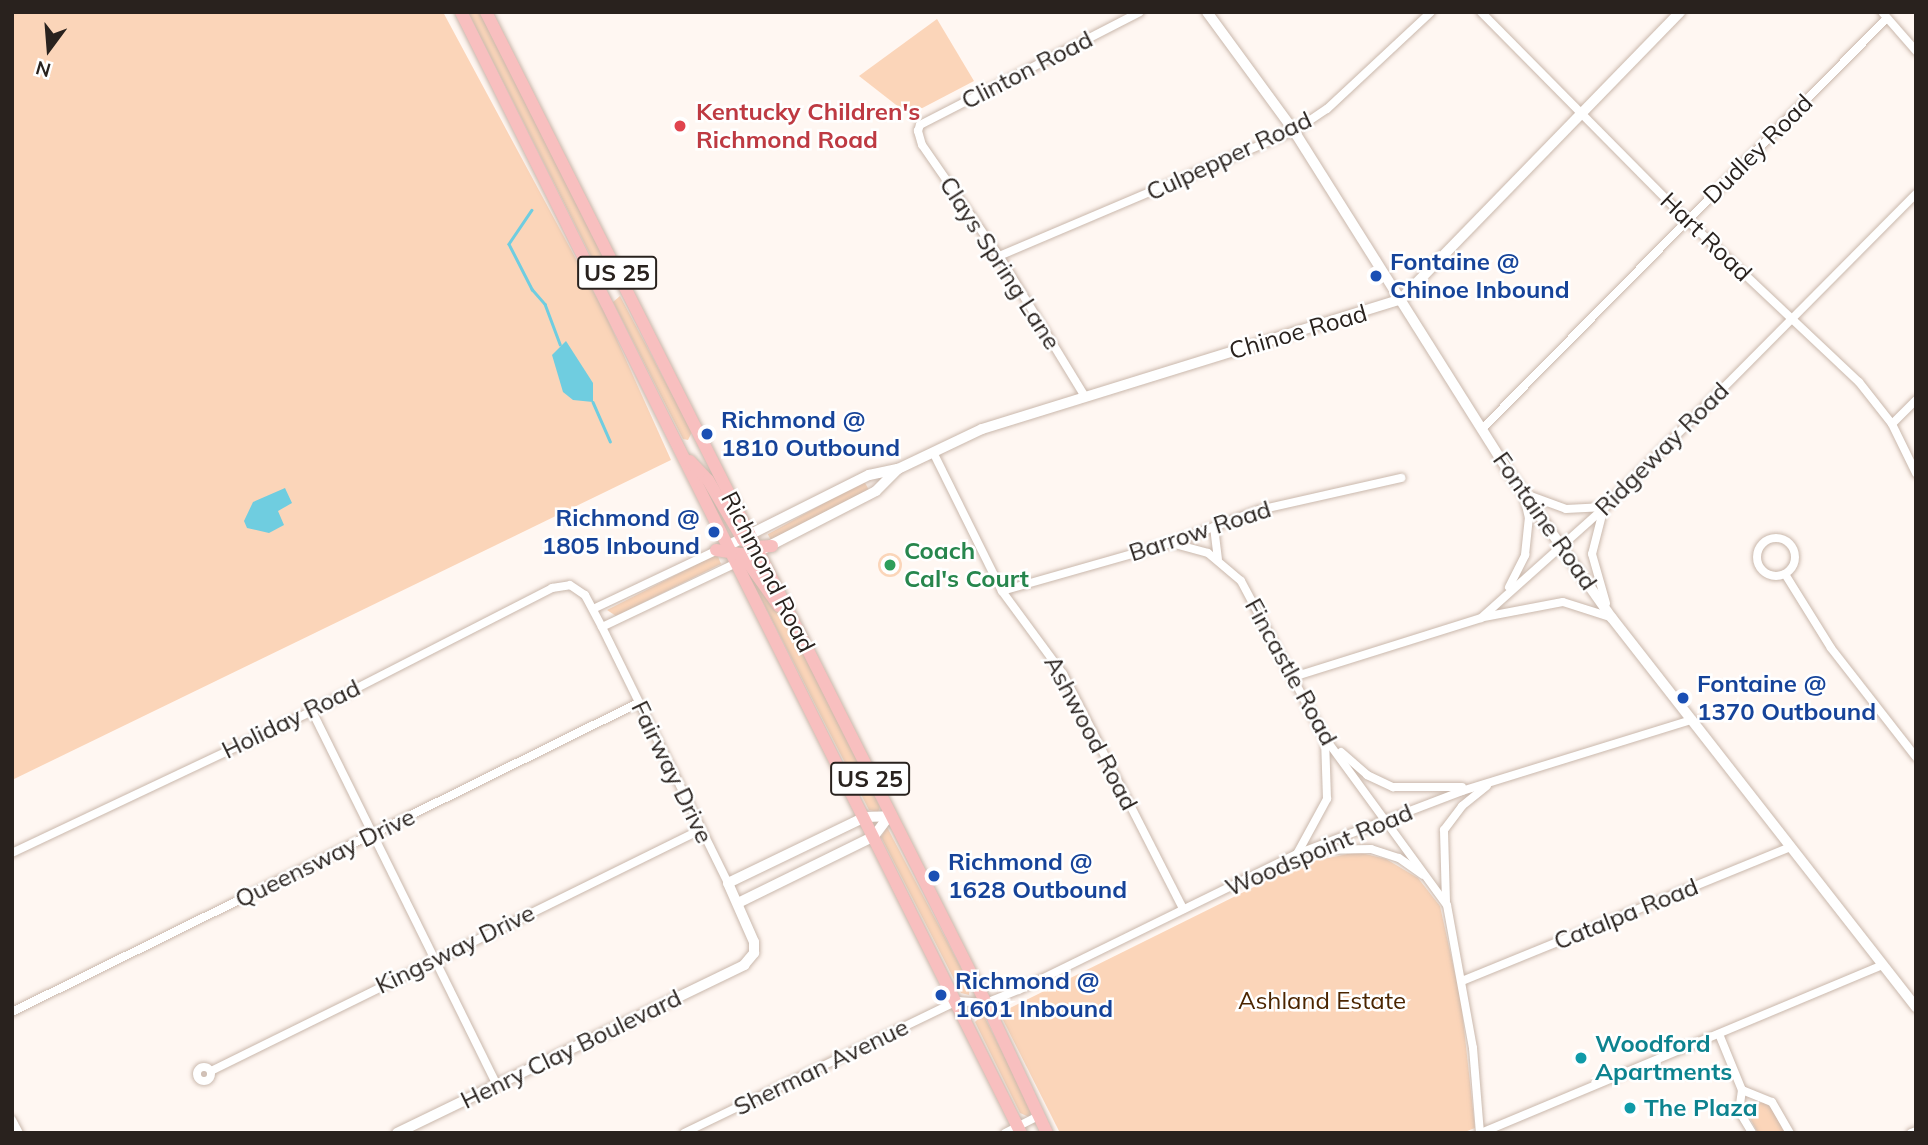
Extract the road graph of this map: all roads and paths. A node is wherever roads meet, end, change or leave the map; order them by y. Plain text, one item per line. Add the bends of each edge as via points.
1 (461, 12) edge
2 (486, 12) edge
3 (1140, 12) edge
4 (1207, 12) edge
5 (1431, 12) edge
6 (1480, 12) edge
7 (1680, 12) edge
8 (1884, 15) edge
9 (1916, 51) edge
10 (1579, 113) junction
11 (918, 131) joint
12 (1294, 131) junction
13 (1916, 194) edge
14 (1687, 220) junction
15 (999, 256) junction
16 (1400, 300) junction
17 (1792, 319) junction
18 (1084, 395) junction
19 (1916, 400) edge
20 (1892, 424) junction
21 (1482, 429) junction
22 (681, 451) junction
23 (933, 452) junction
24 (898, 469) junction
25 (1916, 473) edge
26 (1401, 478) dead end
27 (1520, 489) junction
28 (1605, 507) junction
29 (1214, 527) junction
30 (745, 536) junction
31 (1171, 543) junction
32 (772, 546) joint
33 (1562, 547) junction
34 (724, 548) junction
35 (749, 555) junction
36 (1219, 561) junction
37 (1785, 574) junction
38 (569, 585) joint
39 (1002, 591) junction
40 (593, 609) junction
41 (1481, 618) junction
42 (1612, 618) junction
43 (602, 627) junction
44 (1293, 677) junction
45 (638, 703) junction
46 (312, 711) junction
47 (1692, 720) junction
48 (1325, 738) junction
49 (1916, 757) edge
50 (1493, 782) junction
51 (889, 816) junction
52 (865, 817) junction
53 (1387, 819) junction
54 (700, 830) junction
55 (374, 833) junction
56 (874, 836) junction
57 (1790, 847) junction
58 (12, 853) edge
59 (1297, 854) junction
60 (727, 883) junction
61 (1433, 883) junction
62 (738, 903) junction
63 (1447, 905) junction
64 (1183, 909) junction
65 (434, 959) junction
66 (744, 965) joint
67 (1882, 965) junction
68 (1462, 981) junction
69 (957, 1001) junction
70 (986, 1003) junction
71 (1916, 1007) edge
72 (12, 1012) edge
73 (1719, 1034) junction
74 (211, 1071) dead end
75 (497, 1086) junction
76 (1742, 1090) junction
77 (1761, 1096) junction
78 (1740, 1107) junction
79 (1039, 1116) junction
80 (12, 1120) edge
81 (1019, 1130) edge
82 (19, 1133) edge
83 (397, 1133) edge
84 (684, 1133) edge
85 (1005, 1133) edge
86 (1047, 1133) edge
87 (1480, 1133) edge
88 (1752, 1133) edge
89 (1790, 1133) edge

1 - 22 main road, Richmond Road / US 25
2 - 30 main road, Richmond Road / US 25
3 - 11 street, Clinton Road via 920,125
4 - 12 street, Fontaine Road
5 - 12 street, Culpepper Road via 1327,109
6 - 10 street, Hart Road
7 - 10 street, Chinoe Road
8 - 9 street
8 - 14 street, Dudley Road
10 - 14 street, Hart Road
10 - 16 street, Chinoe Road
11 - 15 street, Clays Spring Lane via 922,145
12 - 15 street, Culpepper Road
12 - 16 street, Fontaine Road
13 - 17 street, Ridgeway Road
14 - 17 street, Hart Road
14 - 21 street, Dudley Road
15 - 18 street, Clays Spring Lane
16 - 18 street, Chinoe Road
16 - 21 street, Fontaine Road
17 - 20 street, Hart Road via 1859,382
17 - 28 street, Ridgeway Road
18 - 23 street, Chinoe Road via 982,429
19 - 20 street
20 - 25 street, Hart Road
21 - 27 street, Fontaine Road
22 - 30 main road via 708,480
22 - 34 main road, Richmond Road / US 25
23 - 24 street, Chinoe Road
23 - 39 street, Ashwood Road
24 - 30 street, Chinoe Road via 869,475
24 - 32 street, Chinoe Road via 876,491
26 - 29 street, Barrow Road via 1259,510
27 - 28 street via 1556,508
27 - 33 street, Fontaine Road
27 - 41 street via 1529,518 1525,555 1515,580
28 - 33 street, Ridgeway Road
28 - 42 street via 1592,554 1596,581
29 - 31 street, Barrow Road
29 - 36 street
30 - 34 street, Chinoe Road
30 - 35 main road
31 - 36 street, Fincastle Road via 1192,547
31 - 39 street, Barrow Road
32 - 35 main road
33 - 41 street, Ridgeway Road
33 - 42 street, Fontaine Road
34 - 35 main road
34 - 40 street
35 - 43 street
35 - 51 main road, Richmond Road / US 25 via 795,625
35 - 52 main road, Richmond Road / US 25
36 - 44 street, Fincastle Road via 1246,590
37 - 37 street via 1793,565 1791,547 1776,538 1764,542 1758,553 1759,565 1767,574
37 - 49 street via 1845,667
38 - 40 street, Fairway Drive via 582,591
38 - 46 street, Holiday Road via 552,588
39 - 64 street, Ashwood Road via 1063,674
40 - 43 street, Fairway Drive
41 - 42 street via 1563,602
41 - 44 street, Ridgeway Road
42 - 47 street, Fontaine Road
43 - 45 street, Fairway Drive
44 - 48 street, Fincastle Road
45 - 54 street, Fairway Drive
45 - 55 street, Queensway Drive
46 - 55 street
46 - 58 street, Holiday Road
47 - 50 street, Woodspoint Road
47 - 57 street, Fontaine Road
48 - 50 street via 1367,775 1393,787 1437,790
48 - 53 street, Fincastle Road
48 - 59 street via 1327,799
50 - 53 street, Woodspoint Road
50 - 63 street via 1446,826 1442,869
51 - 52 street
51 - 56 street
51 - 70 main road, Richmond Road / US 25
52 - 56 main road, Richmond Road / US 25
52 - 60 street
53 - 59 street, Woodspoint Road
53 - 61 street, Fincastle Road
54 - 60 street, Fairway Drive
54 - 65 street, Kingsway Drive
55 - 65 street
55 - 72 street, Queensway Drive
56 - 62 street
56 - 69 main road, Richmond Road / US 25
57 - 67 street, Fontaine Road
57 - 68 street, Catalpa Road
59 - 61 street via 1341,847 1371,849 1399,858
59 - 64 street, Woodspoint Road
60 - 62 street, Fairway Drive
61 - 63 street, Fincastle Road
62 - 66 street, Fairway Drive via 755,947
63 - 68 street, Fincastle Road
64 - 70 street, Woodspoint Road
65 - 74 street, Kingsway Drive
65 - 75 street
66 - 75 street, Henry Clay Boulevard
67 - 71 street, Fontaine Road
67 - 73 street
68 - 87 street, Fincastle Road
69 - 70 street, Woodspoint Road
69 - 81 main road, Richmond Road / US 25
69 - 84 street, Sherman Avenue
70 - 79 main road, Richmond Road / US 25
73 - 76 street
73 - 87 street
75 - 83 street, Henry Clay Boulevard
76 - 77 street
76 - 78 street
77 - 78 street
77 - 89 street via 1772,1102
78 - 88 street
79 - 81 street
79 - 86 main road, Richmond Road / US 25
80 - 82 street
81 - 85 street

